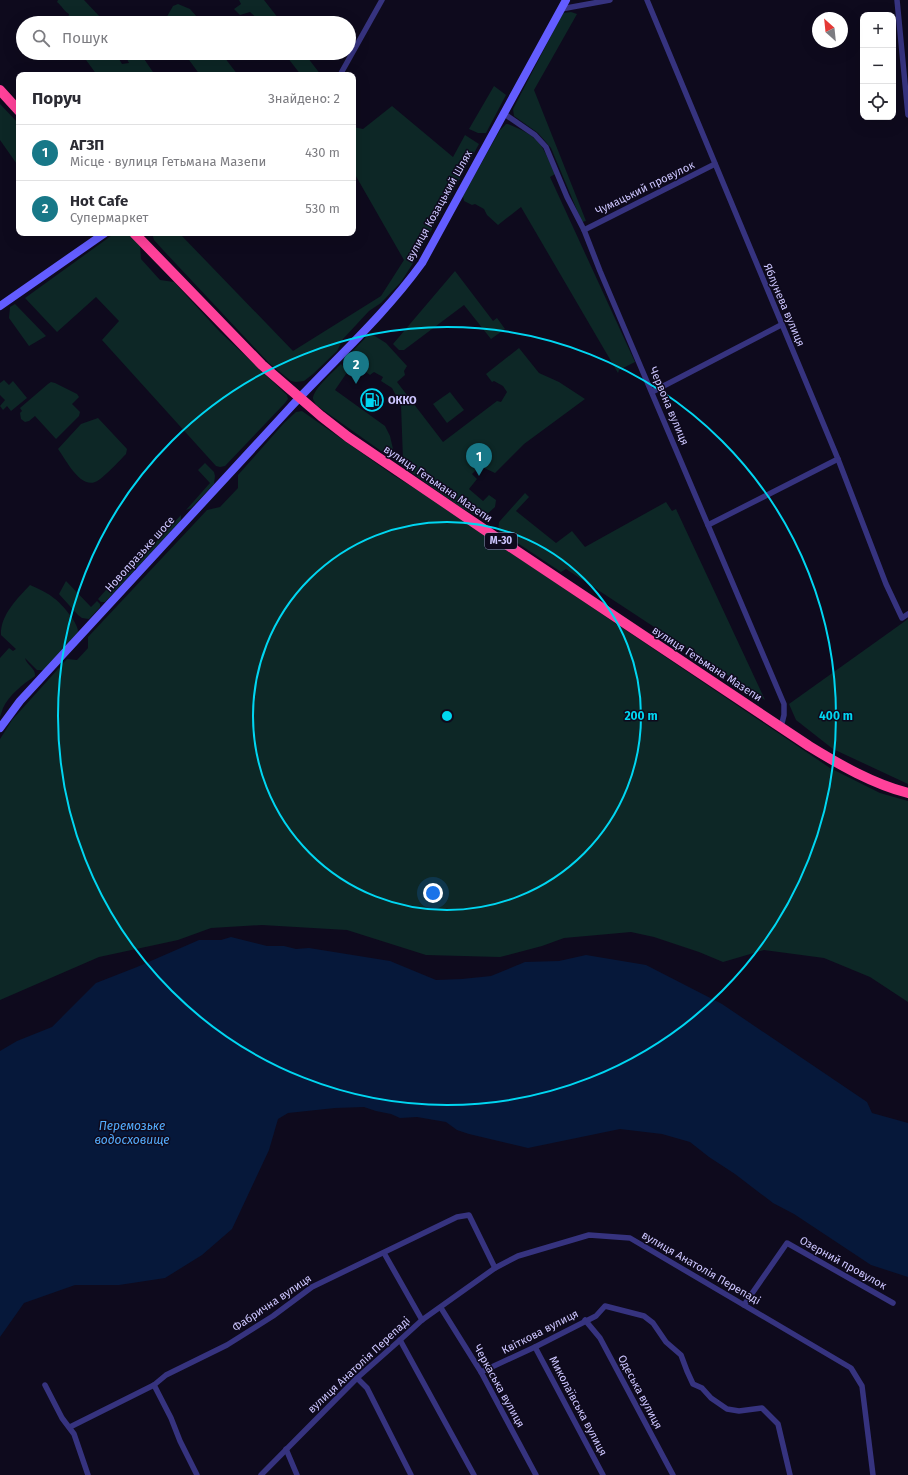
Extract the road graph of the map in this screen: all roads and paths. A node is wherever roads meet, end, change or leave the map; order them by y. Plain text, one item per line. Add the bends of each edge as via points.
1 (382, 0) edge
2 (566, 0) edge
3 (610, 0) edge
4 (647, 0) edge
5 (897, 0) edge
6 (561, 9) junction
7 (356, 46) edge
8 (348, 60) edge
9 (342, 72) edge
10 (0, 90) edge
11 (16, 108) edge
12 (503, 113) junction
13 (908, 115) edge
14 (715, 164) junction
15 (584, 230) junction
16 (101, 236) edge
17 (137, 236) edge
18 (0, 306) edge
19 (781, 325) junction
20 (652, 392) junction
21 (299, 398) junction
22 (838, 459) junction
23 (708, 525) junction
24 (908, 614) edge
25 (781, 727) junction
26 (0, 728) edge
27 (908, 793) edge
28 (384, 1253) junction
29 (495, 1268) junction
30 (893, 1303) dead end
31 (744, 1306) junction
32 (441, 1308) junction
33 (422, 1320) junction
34 (585, 1320) junction
35 (400, 1340) junction
36 (535, 1347) junction
37 (481, 1372) junction
38 (357, 1378) junction
39 (45, 1385) dead end
40 (154, 1385) junction
41 (70, 1427) junction
42 (286, 1449) junction
43 (88, 1475) edge
44 (198, 1475) edge
45 (261, 1475) edge
46 (297, 1475) edge
47 (411, 1475) edge
48 (474, 1475) edge
49 (536, 1475) edge
50 (603, 1475) edge
51 (673, 1475) edge
52 (790, 1475) edge
53 (873, 1475) edge

1 - 7 street
2 - 6 main road, вулиця Козацький Шлях
3 - 6 street
4 - 14 street, Яблунева вулиця
5 - 13 street
6 - 12 main road, вулиця Козацький Шлях
8 - 9 street
10 - 11 highway
12 - 15 street, Червона вулиця via 544,143 566,197
12 - 21 main road, вулиця Козацький Шлях via 418,268 370,325
14 - 15 street, Чумацький провулок
14 - 19 street, Яблунева вулиця
15 - 20 street, Червона вулиця
16 - 18 main road
17 - 21 highway, вулиця Гетьмана Мазепи / М-30 via 245,348
19 - 20 street
19 - 22 street, Яблунева вулиця
20 - 23 street, Червона вулиця
21 - 25 highway, вулиця Гетьмана Мазепи / М-30 via 348,437 405,476
21 - 26 main road, Новопразьке шосе via 20,701
22 - 23 street
22 - 24 street, Яблунева вулиця via 886,584 902,618
23 - 25 street, Червона вулиця via 784,704
25 - 27 highway, вулиця Гетьмана Мазепи / М-30 via 849,769
28 - 29 street, Фабрична вулиця via 456,1217 469,1215
28 - 33 street
28 - 40 street, Фабрична вулиця via 312,1287 227,1345 166,1375
29 - 31 street, вулиця Анатолія Перепаді via 518,1256 589,1235 630,1238
29 - 32 street, вулиця Анатолія Перепаді
30 - 31 street, Озерний провулок via 787,1243
31 - 53 street, вулиця Анатолія Перепаді via 850,1368 862,1386
32 - 33 street, вулиця Анатолія Перепаді
32 - 37 street, Черкаська вулиця
33 - 35 street, вулиця Анатолія Перепаді
34 - 36 street, Квіткова вулиця
34 - 51 street, Одеська вулиця via 600,1338
34 - 52 street, Квіткова вулиця via 596,1316 605,1306 644,1316 654,1323 666,1342 681,1355 693,1384 702,1388 727,1409 739,1411 762,1408 778,1424
35 - 38 street, вулиця Анатолія Перепаді
35 - 48 street
36 - 37 street, Квіткова вулиця
36 - 50 street, Миколаївська вулиця
37 - 49 street, Черкаська вулиця
38 - 42 street, вулиця Анатолія Перепаді
38 - 47 street via 367,1388
39 - 41 street via 62,1418
40 - 41 street, Фабрична вулиця
40 - 44 street
41 - 43 street
42 - 45 street, вулиця Анатолія Перепаді
42 - 46 street

